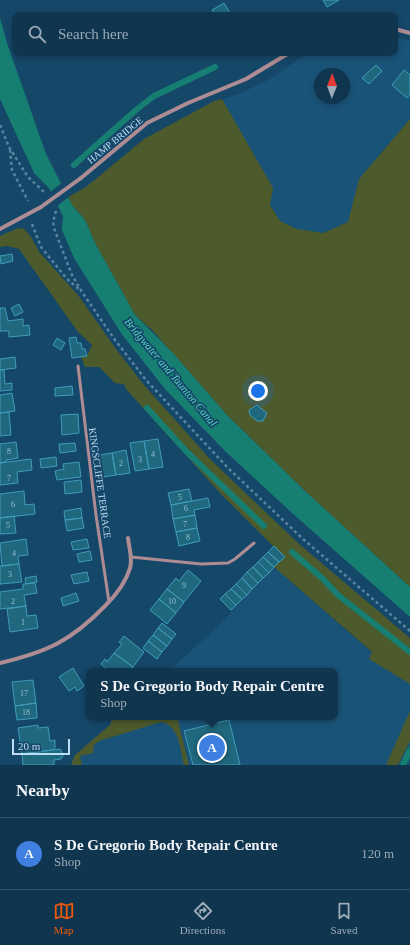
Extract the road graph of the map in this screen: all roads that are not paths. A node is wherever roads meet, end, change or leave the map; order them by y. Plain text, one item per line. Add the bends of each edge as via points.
1 (398, 30) edge
2 (410, 33) edge
3 (284, 56) edge
4 (0, 229) edge
5 (78, 366) dead end
6 (128, 538) dead end
7 (254, 543) dead end
8 (131, 557) junction
9 (109, 602) junction
10 (0, 663) edge

1 - 2 street
3 - 4 street, HAMP BRIDGE, bridge via 246,79 148,123 41,207
5 - 9 lane, KINGSCLIFFE TERRACE
6 - 8 street
7 - 8 lane via 228,563 201,564
8 - 9 street via 127,576
9 - 10 street via 89,622 61,643 30,656

